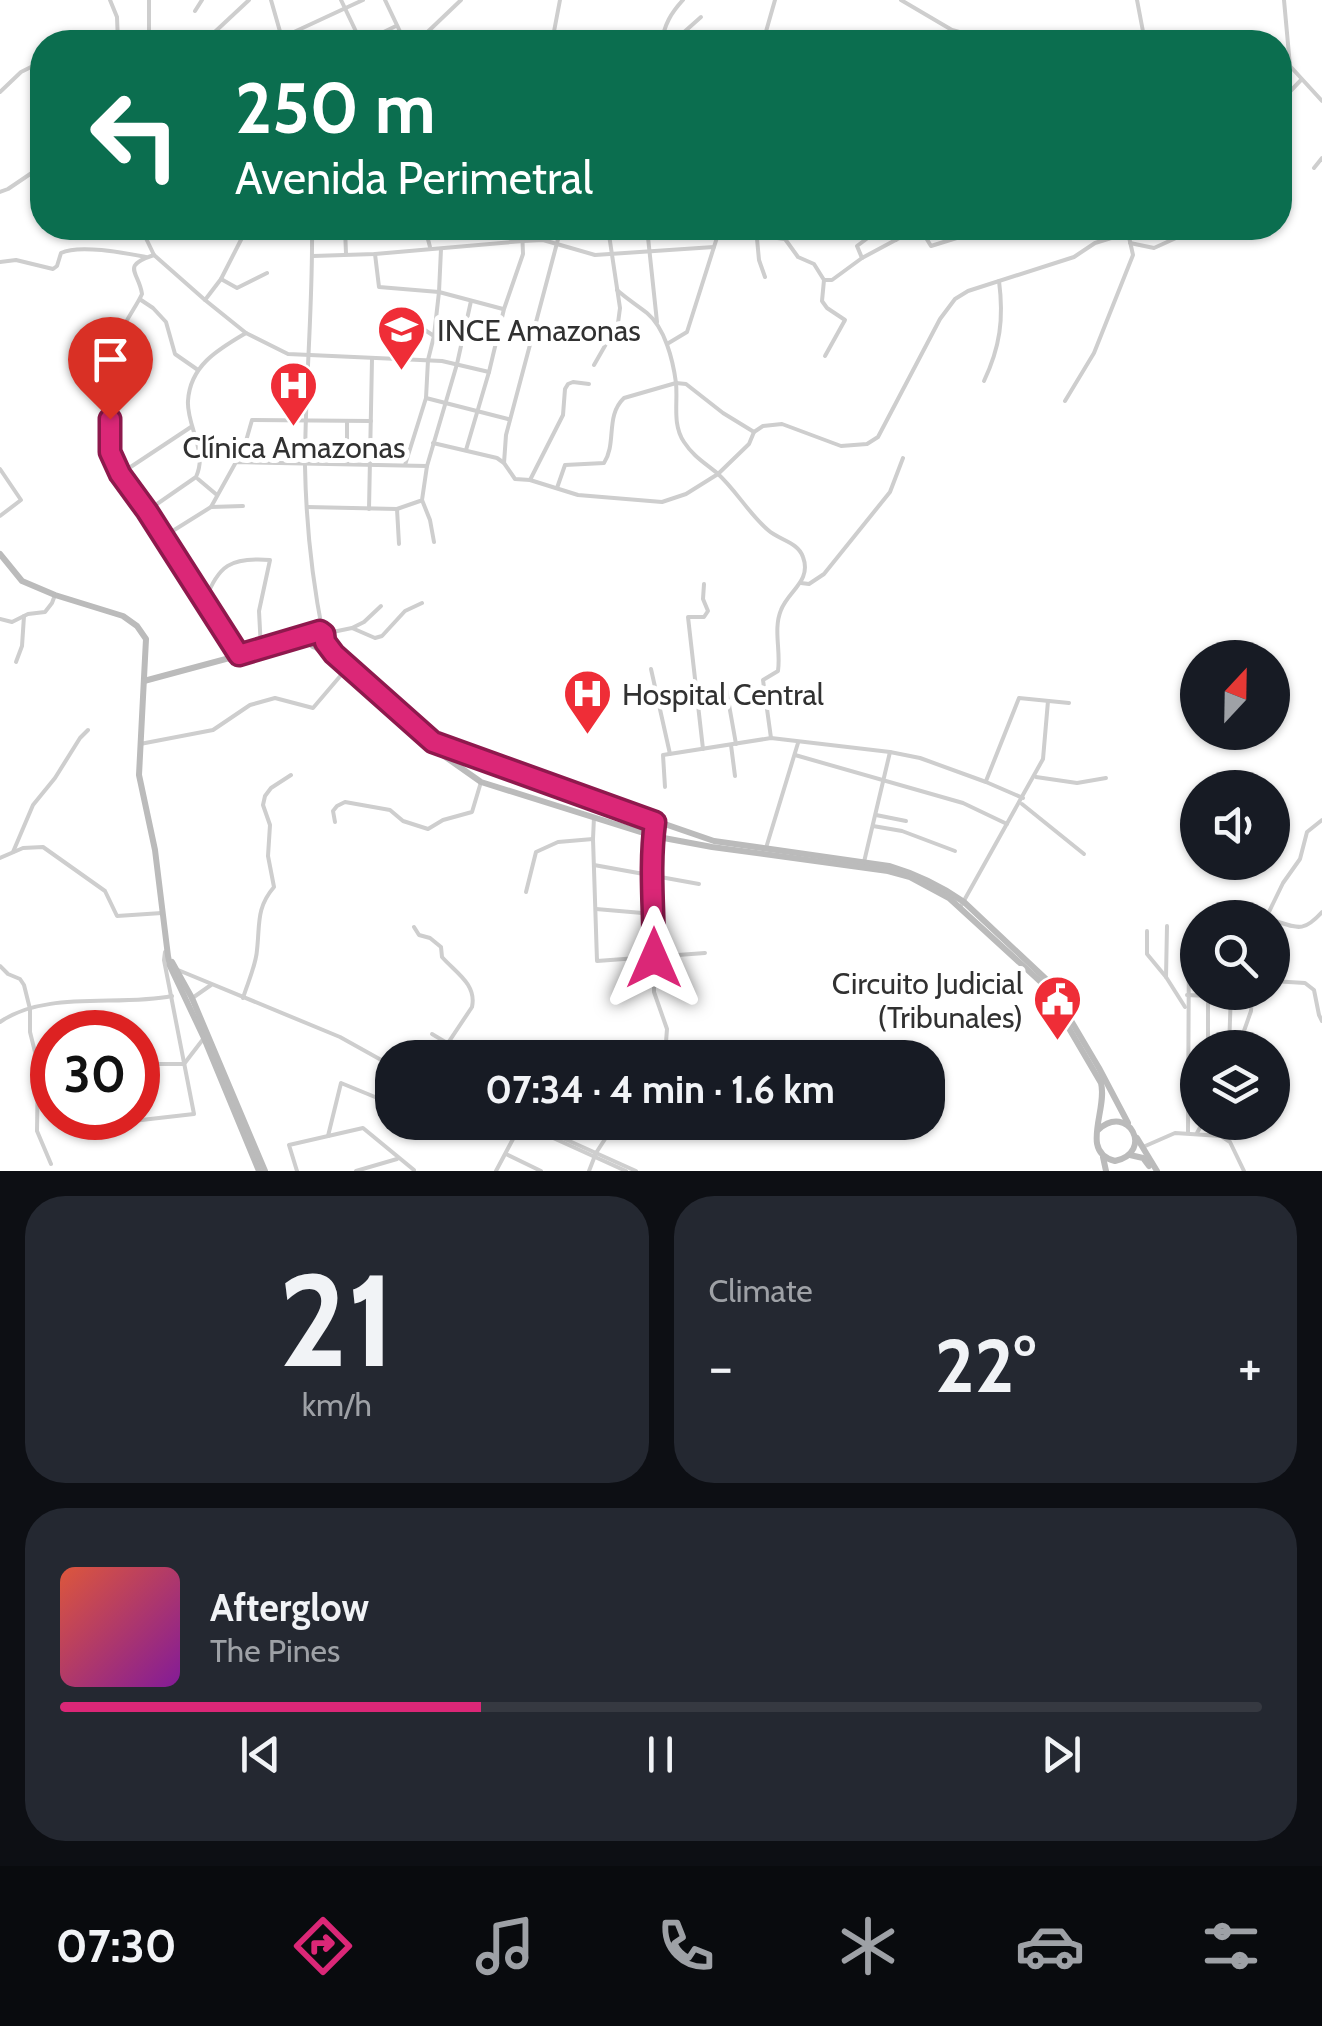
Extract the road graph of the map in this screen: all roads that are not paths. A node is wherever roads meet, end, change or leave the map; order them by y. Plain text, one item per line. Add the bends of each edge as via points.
1 (110, 0) edge
2 (148, 0) edge
3 (202, 0) edge
4 (249, 0) edge
5 (270, 0) edge
6 (341, 0) edge
7 (364, 0) edge
8 (384, 0) edge
9 (461, 0) edge
10 (560, 0) edge
11 (683, 0) edge
12 (776, 0) edge
13 (901, 0) edge
14 (1137, 0) edge
15 (1284, 0) edge
16 (346, 8) junction
17 (196, 11) dead end
18 (702, 16) dead end
19 (396, 26) junction
20 (118, 30) edge
21 (149, 30) edge
22 (217, 30) edge
23 (279, 30) edge
24 (302, 30) edge
25 (356, 30) edge
26 (388, 30) edge
27 (398, 30) edge
28 (430, 30) edge
29 (554, 30) edge
30 (664, 30) edge
31 (687, 30) edge
32 (767, 30) edge
33 (952, 30) edge
34 (1143, 30) edge
35 (1287, 30) edge
36 (30, 68) edge
37 (1292, 69) edge
38 (1301, 80) junction
39 (1292, 89) edge
40 (0, 92) edge
41 (1322, 101) edge
42 (1322, 158) edge
43 (1314, 168) dead end
44 (30, 174) edge
45 (0, 192) edge
46 (147, 240) edge
47 (241, 240) edge
48 (312, 240) edge
49 (345, 240) edge
50 (428, 240) edge
51 (524, 240) junction
52 (557, 240) edge
53 (609, 240) edge
54 (648, 240) edge
55 (716, 240) edge
56 (757, 240) edge
57 (785, 240) edge
58 (866, 240) edge
59 (896, 240) edge
60 (927, 240) edge
61 (950, 240) edge
62 (1103, 240) edge
63 (1130, 240) edge
64 (1172, 240) edge
65 (1130, 243) junction
66 (556, 244) junction
67 (441, 248) junction
68 (714, 248) junction
69 (430, 249) junction
70 (649, 251) junction
71 (346, 254) junction
72 (375, 254) junction
73 (154, 255) junction
74 (610, 255) junction
75 (312, 256) junction
76 (146, 258) junction
77 (862, 258) junction
78 (0, 262) edge
79 (268, 273) dead end
80 (765, 277) dead end
81 (220, 279) junction
82 (824, 280) junction
83 (999, 282) junction
84 (617, 290) junction
85 (439, 292) junction
86 (140, 298) junction
87 (205, 300) junction
88 (471, 301) junction
89 (504, 309) junction
90 (393, 320) dead end
91 (657, 325) junction
92 (246, 333) junction
93 (434, 336) junction
94 (667, 344) junction
95 (309, 356) junction
96 (824, 356) dead end
97 (372, 360) junction
98 (428, 360) junction
99 (457, 364) junction
100 (594, 365) dead end
101 (198, 370) junction
102 (490, 372) junction
103 (984, 381) dead end
104 (676, 382) junction
105 (589, 384) dead end
106 (426, 398) junction
107 (1064, 402) dead end
108 (446, 404) junction
109 (476, 411) junction
110 (306, 420) junction
111 (510, 420) junction
112 (371, 421) junction
113 (347, 422) junction
114 (193, 426) junction
115 (754, 432) junction
116 (432, 443) junction
117 (466, 450) junction
118 (903, 458) dead end
119 (240, 462) junction
120 (306, 462) junction
121 (504, 463) junction
122 (347, 464) junction
123 (368, 464) junction
124 (406, 465) junction
125 (427, 466) junction
126 (0, 469) edge
127 (120, 474) junction
128 (718, 474) junction
129 (196, 477) junction
130 (530, 480) junction
131 (557, 488) junction
132 (217, 495) junction
133 (422, 500) junction
134 (243, 506) dead end
135 (212, 507) junction
136 (306, 507) junction
137 (369, 509) junction
138 (398, 509) junction
139 (147, 511) junction
140 (0, 516) edge
141 (163, 537) junction
142 (434, 542) dead end
143 (399, 544) dead end
144 (0, 554) edge
145 (801, 583) junction
146 (704, 584) dead end
147 (55, 595) junction
148 (205, 601) junction
149 (422, 603) dead end
150 (381, 606) dead end
151 (24, 616) junction
152 (0, 619) edge
153 (352, 628) junction
154 (319, 635) junction
155 (293, 640) junction
156 (315, 647) junction
157 (261, 649) junction
158 (239, 655) junction
159 (16, 662) dead end
160 (651, 669) dead end
161 (344, 672) junction
162 (144, 681) junction
163 (726, 688) dead end
164 (1048, 701) junction
165 (1069, 703) dead end
166 (88, 730) dead end
167 (771, 738) junction
168 (798, 742) junction
169 (140, 744) junction
170 (734, 744) junction
171 (703, 749) junction
172 (890, 752) junction
173 (670, 754) junction
174 (795, 755) junction
175 (291, 775) dead end
176 (736, 776) dead end
177 (1034, 777) junction
178 (1106, 778) dead end
179 (884, 780) junction
180 (482, 782) junction
181 (986, 782) junction
182 (665, 787) dead end
183 (1021, 800) junction
184 (876, 816) junction
185 (594, 817) junction
186 (1322, 820) edge
187 (906, 821) dead end
188 (335, 822) dead end
189 (655, 822) junction
190 (1007, 824) junction
191 (873, 826) junction
192 (653, 836) junction
193 (592, 840) junction
194 (766, 850) junction
195 (955, 851) dead end
196 (13, 852) junction
197 (1084, 854) dead end
198 (0, 858) edge
199 (864, 864) junction
200 (594, 865) junction
201 (651, 876) junction
202 (699, 884) dead end
203 (526, 892) dead end
204 (1274, 900) edge
205 (963, 904) junction
206 (596, 909) junction
207 (1322, 912) edge
208 (162, 913) junction
209 (654, 914) junction
210 (1290, 925) edge
211 (1167, 926) dead end
212 (414, 927) dead end
213 (1147, 931) dead end
214 (165, 943) junction
215 (705, 953) dead end
216 (654, 958) junction
217 (0, 966) edge
218 (173, 967) junction
219 (1166, 976) junction
220 (1290, 983) edge
221 (211, 985) junction
222 (172, 996) junction
223 (244, 998) junction
224 (190, 1000) junction
225 (30, 1009) junction
226 (1188, 1011) joint
227 (1, 1020) edge
228 (1322, 1021) edge
229 (1188, 1030) edge
230 (432, 1034) dead end
231 (204, 1038) junction
232 (442, 1040) edge
233 (449, 1040) edge
234 (664, 1040) edge
235 (375, 1057) edge
236 (160, 1064) edge
237 (184, 1064) junction
238 (375, 1097) dead end
239 (160, 1118) edge
240 (1132, 1129) junction
241 (1098, 1130) junction
242 (1180, 1133) edge
243 (328, 1136) junction
244 (41, 1140) edge
245 (513, 1140) edge
246 (561, 1140) edge
247 (605, 1140) edge
248 (1227, 1140) edge
249 (1143, 1147) junction
250 (506, 1154) junction
251 (595, 1155) junction
252 (1102, 1156) junction
253 (1129, 1156) junction
254 (398, 1159) junction
255 (51, 1164) dead end
256 (368, 1169) edge
257 (1120, 1169) edge
258 (414, 1170) edge
259 (262, 1171) edge
260 (297, 1171) edge
261 (356, 1171) edge
262 (496, 1171) edge
263 (541, 1171) edge
264 (588, 1171) edge
265 (626, 1171) edge
266 (636, 1171) edge
267 (1106, 1171) edge
268 (1155, 1171) edge
269 (1244, 1171) edge

1 - 20 street
2 - 21 street
3 - 17 street
4 - 22 street
5 - 23 street
6 - 16 street
7 - 16 street
8 - 19 street
9 - 28 street
10 - 29 street
11 - 30 street
12 - 32 street
13 - 33 street
14 - 34 street
15 - 35 street
16 - 24 street
16 - 25 street
18 - 31 street
19 - 26 street
19 - 27 street
36 - 40 street
37 - 38 street
38 - 39 street
38 - 41 street
42 - 43 street
44 - 45 street
46 - 73 street
47 - 81 street
48 - 75 street
49 - 71 street
50 - 69 street
51 - 66 street
51 - 67 street
51 - 89 street
52 - 66 street
53 - 74 street
54 - 70 street
55 - 68 street
56 - 80 street
57 - 82 street
58 - 77 street via 857,246
59 - 77 street
60 - 61 street via 931,246
62 - 83 street
63 - 65 street
64 - 65 street via 1154,248
65 - 107 street via 1133,255 1094,353
66 - 74 street
66 - 111 street
67 - 69 street
67 - 85 street
68 - 70 street
68 - 94 street via 687,332
69 - 72 street
70 - 74 street
70 - 91 street
71 - 72 street
71 - 75 street
72 - 85 street via 379,287
73 - 76 street
73 - 87 street
74 - 84 street
75 - 95 street
76 - 78 street via 70,248 52,269
76 - 86 street via 133,273
77 - 82 street
79 - 81 street via 237,288
81 - 87 street
82 - 96 street via 822,301 844,320
83 - 103 street via 1003,309 996,357
83 - 115 street via 968,291 947,308 878,437 868,444 842,446 782,424
84 - 91 street
84 - 100 street via 618,323
85 - 88 street
85 - 93 street
86 - 101 street via 166,322 175,354
86 - 127 street via 117,355 127,379 109,434
87 - 92 street
88 - 89 street
88 - 99 street
89 - 102 street
90 - 93 street
91 - 94 street
92 - 95 street via 288,354
92 - 101 street
93 - 98 street
94 - 104 street
95 - 97 street
95 - 110 street
97 - 98 street
97 - 112 street
98 - 99 street
98 - 106 street
99 - 102 street
99 - 108 street
101 - 114 street via 187,405
102 - 109 street
104 - 115 street
104 - 128 street via 683,440
104 - 131 street via 624,398 608,460 565,465
105 - 130 street via 573,382 564,389 563,415
106 - 108 street
106 - 124 street
108 - 109 street
108 - 116 street
109 - 111 street
109 - 117 street
110 - 113 street
110 - 119 street via 252,420
110 - 120 street
111 - 121 street
112 - 113 street
112 - 123 street
113 - 122 street
114 - 127 street
114 - 129 street via 201,456
115 - 128 street
116 - 117 street
116 - 125 street
117 - 121 street
118 - 145 street via 890,492 824,574
119 - 120 street
119 - 132 street
120 - 122 street
120 - 136 street
121 - 130 street via 515,479
122 - 123 street
123 - 124 street
123 - 137 street
124 - 125 street
125 - 133 street
126 - 140 street via 21,500
127 - 139 street
128 - 131 street via 662,502
128 - 145 street via 765,528 798,547 806,571
129 - 132 street
129 - 139 street
130 - 131 street
132 - 135 street
133 - 138 street
133 - 142 street
134 - 135 street
135 - 141 street
136 - 137 street
136 - 154 street
137 - 138 street
138 - 143 street
139 - 141 street
141 - 148 street
144 - 147 main road via 22,582
145 - 167 street via 777,622 778,670 763,680
146 - 171 street via 708,611 704,618 688,617
147 - 151 street via 45,612
147 - 162 main road via 137,626 146,640
148 - 157 street via 225,565 270,560 259,611
148 - 158 street
149 - 153 street via 405,610 382,636
150 - 153 street
151 - 152 street
151 - 159 street
153 - 154 street
154 - 155 main road
154 - 156 main road
154 - 156 main road via 309,641
154 - 189 main road via 433,742
155 - 156 main road
155 - 157 main road
156 - 161 main road
157 - 158 main road
158 - 162 main road
160 - 173 street
161 - 169 street via 314,708 275,698 250,705 213,730
161 - 180 main road
162 - 169 main road
163 - 170 street
164 - 165 street
164 - 177 street via 1043,759
164 - 181 street via 1018,698
166 - 196 street via 33,805
167 - 168 street
167 - 170 street
168 - 172 street
168 - 174 street
169 - 208 main road via 140,788
170 - 171 street
170 - 176 street
171 - 173 street
172 - 179 street
172 - 181 street
173 - 182 street via 663,755
174 - 179 street
174 - 194 street
175 - 223 street via 265,796 274,887 264,898
177 - 178 street via 1077,783
177 - 183 street
179 - 184 street
179 - 190 street
180 - 185 main road
180 - 188 street via 472,812 428,830 390,810 345,802 333,811
181 - 183 street
183 - 190 street
183 - 197 street
184 - 187 street
184 - 191 street
185 - 192 main road
185 - 193 street
186 - 204 street via 1306,832 1300,859
189 - 192 street
189 - 194 main road
190 - 205 street
191 - 195 street
191 - 199 street
192 - 194 main road
192 - 201 street
193 - 200 street
193 - 203 street via 558,842 536,852
194 - 199 main road
196 - 198 street
196 - 208 street via 43,847 105,892 117,916
199 - 205 main road via 912,872
200 - 201 street
200 - 206 street
201 - 202 street
201 - 209 street
205 - 240 main road via 1047,980
205 - 241 main road via 1043,984 1101,1083
206 - 209 street
206 - 216 street via 597,961
207 - 210 street via 1310,926
208 - 214 main road
209 - 216 street
211 - 219 street
212 - 233 street via 441,947 474,997
213 - 219 street via 1147,954
214 - 218 main road
214 - 222 street
215 - 216 street
216 - 234 street
217 - 225 street via 20,980
218 - 221 street
218 - 224 main road
219 - 226 street
220 - 228 street via 1314,990
221 - 223 street
221 - 224 street
222 - 225 street
222 - 237 street
223 - 235 street
224 - 231 main road
224 - 259 main road
225 - 227 street
226 - 229 street
230 - 232 street
231 - 237 street
231 - 259 main road
236 - 237 street
237 - 239 street via 194,1114
238 - 243 street via 341,1083
240 - 241 main road via 1115,1121
240 - 249 main road
240 - 253 main road via 1136,1142
241 - 252 main road
242 - 249 street
243 - 254 street via 363,1128
243 - 260 street via 289,1146
244 - 255 street
245 - 250 street
246 - 251 street
247 - 251 street
248 - 269 street
249 - 268 main road
250 - 262 street
250 - 263 street
251 - 264 street
251 - 265 street
251 - 266 street
252 - 253 main road
252 - 267 main road
253 - 257 main road
253 - 268 main road via 1143,1158
254 - 256 street
254 - 258 street
256 - 261 street

